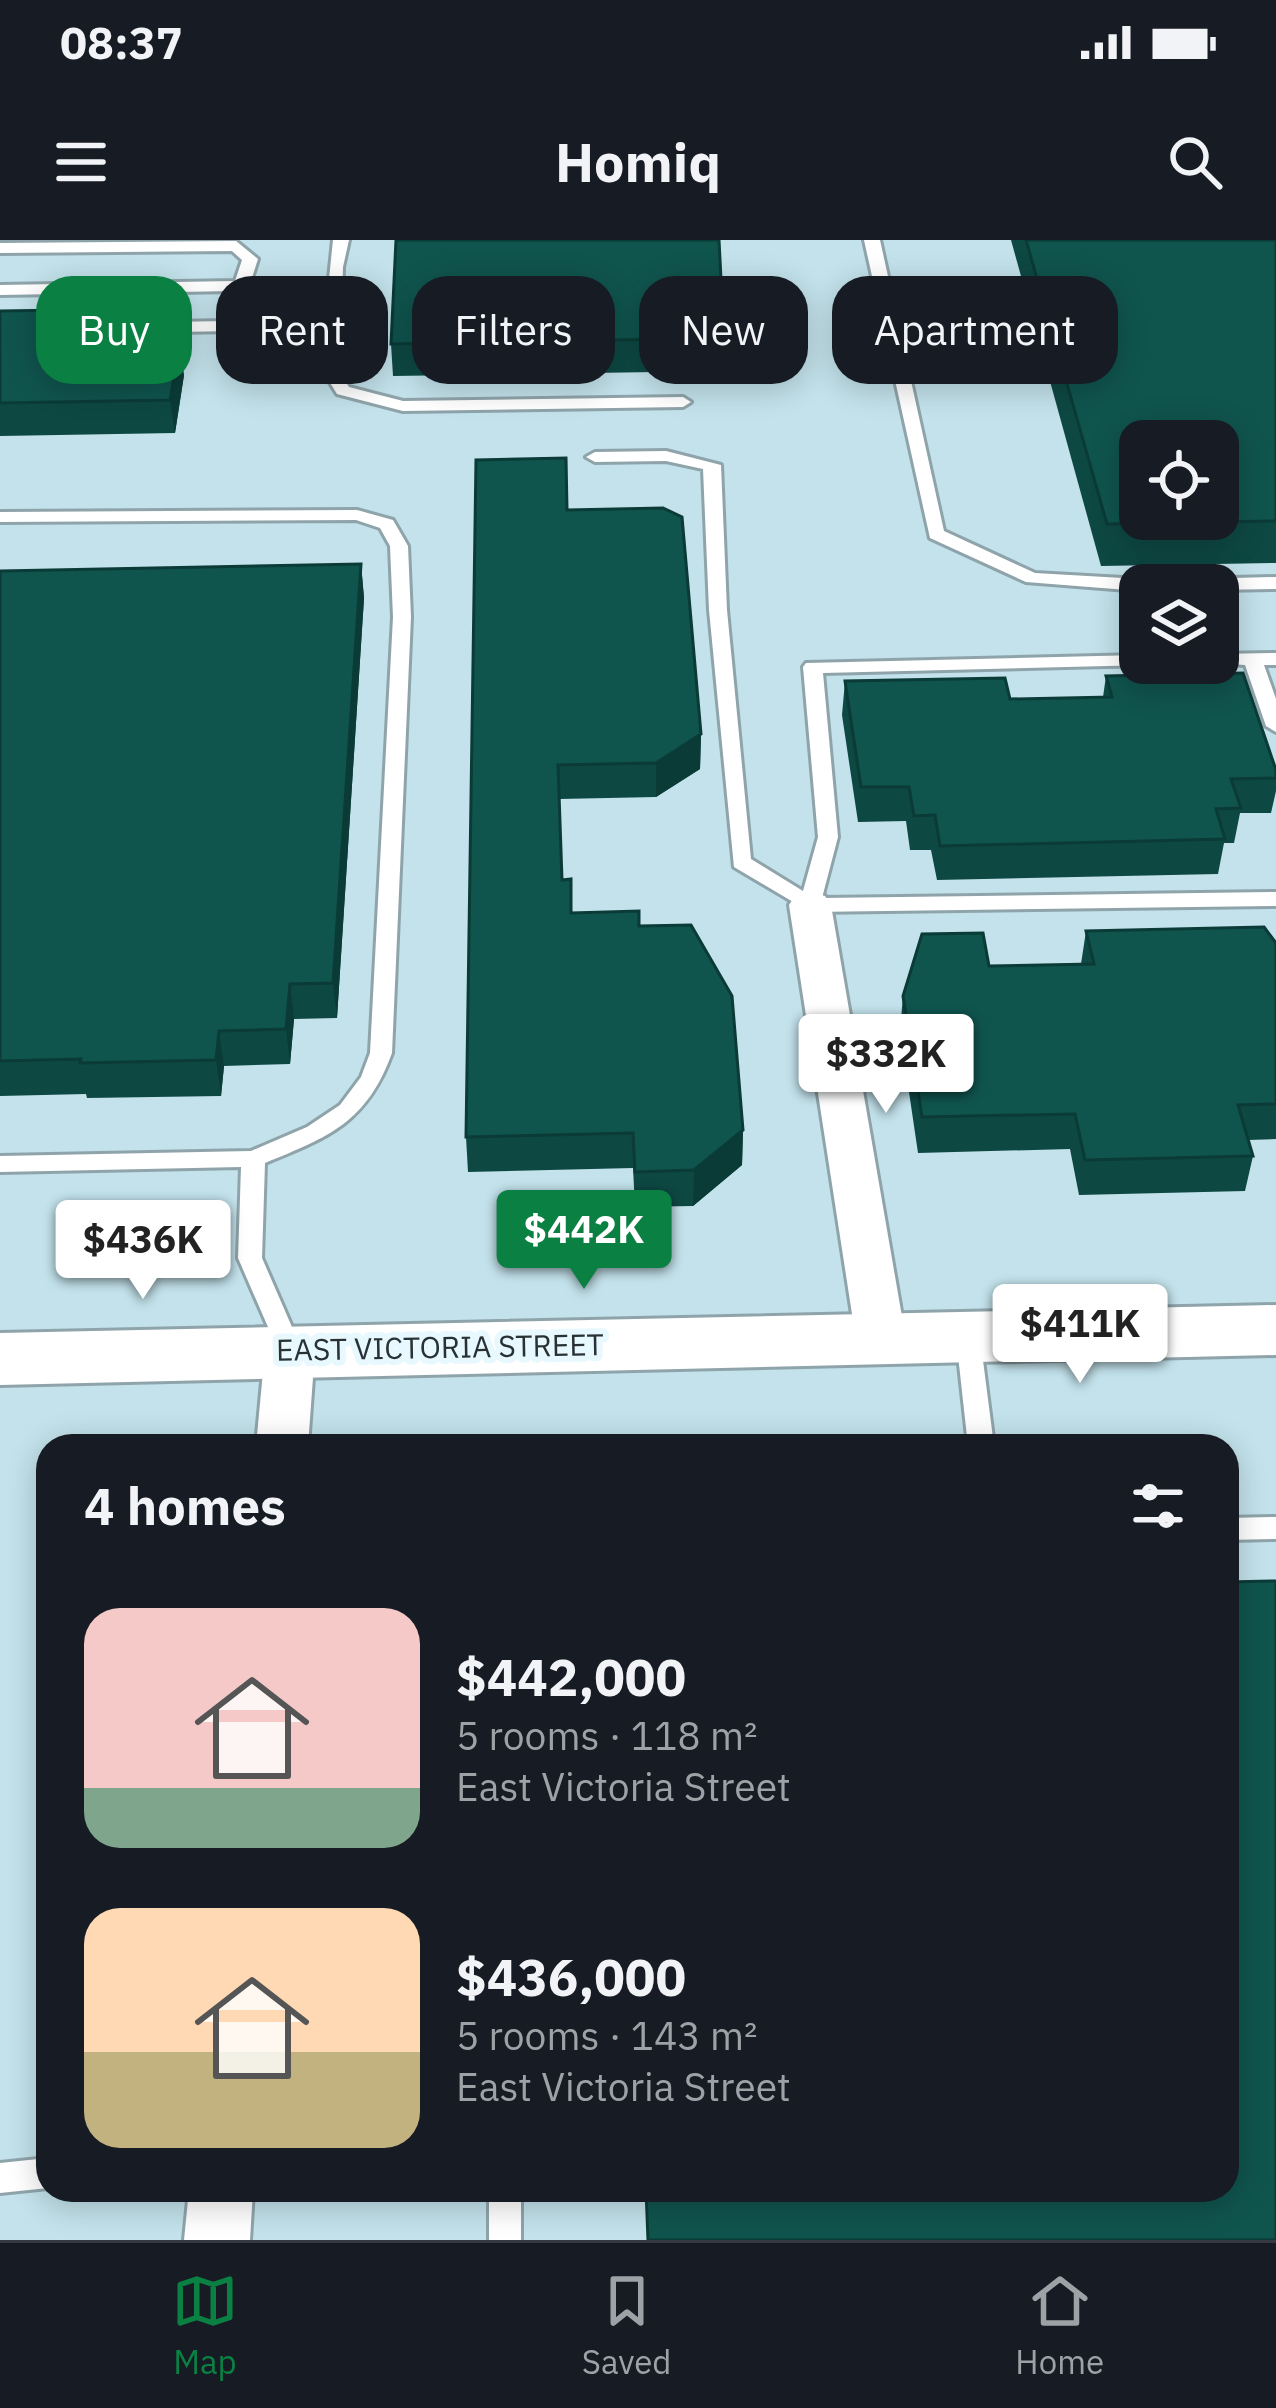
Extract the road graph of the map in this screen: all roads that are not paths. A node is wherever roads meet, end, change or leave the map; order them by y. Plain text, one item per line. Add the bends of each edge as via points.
1 (340, 240) edge
2 (872, 240) edge
3 (0, 248) edge
4 (246, 276) edge
5 (338, 276) edge
6 (0, 290) edge
7 (216, 290) edge
8 (340, 384) edge
9 (683, 402) dead end
10 (595, 457) dead end
11 (0, 517) edge
12 (1276, 583) edge
13 (1119, 584) edge
14 (1239, 584) edge
15 (1276, 658) edge
16 (1239, 659) edge
17 (1252, 659) junction
18 (1119, 661) edge
19 (1276, 726) edge
20 (1276, 899) edge
21 (810, 905) junction
22 (253, 1159) junction
23 (0, 1164) edge
24 (1276, 1330) edge
25 (968, 1337) junction
26 (881, 1340) junction
27 (290, 1350) junction
28 (0, 1359) edge
29 (283, 1434) edge
30 (980, 1434) edge
31 (1276, 1528) edge
32 (1239, 1529) edge
33 (36, 2174) edge
34 (0, 2178) edge
35 (220, 2202) edge
36 (505, 2202) edge
37 (217, 2240) edge
38 (505, 2240) edge

1 - 5 lane
2 - 13 lane via 936,534 1032,578
3 - 4 lane via 236,246 250,259
6 - 7 lane via 64,298
8 - 9 lane via 403,406
10 - 21 lane via 712,465 741,862
11 - 22 lane via 357,515 387,524 399,546 381,1053 371,1088 330,1126
12 - 14 lane
15 - 17 lane
16 - 17 lane
17 - 19 lane
18 - 21 lane via 812,667 828,837
20 - 21 lane
21 - 26 street
22 - 23 lane
22 - 27 lane via 250,1258
24 - 25 main road, EAST VICTORIA STREET
25 - 26 main road, EAST VICTORIA STREET
25 - 30 lane
26 - 27 main road, EAST VICTORIA STREET
27 - 28 main road, EAST VICTORIA STREET
27 - 29 street
31 - 32 lane
33 - 34 lane
35 - 37 street
36 - 38 lane

